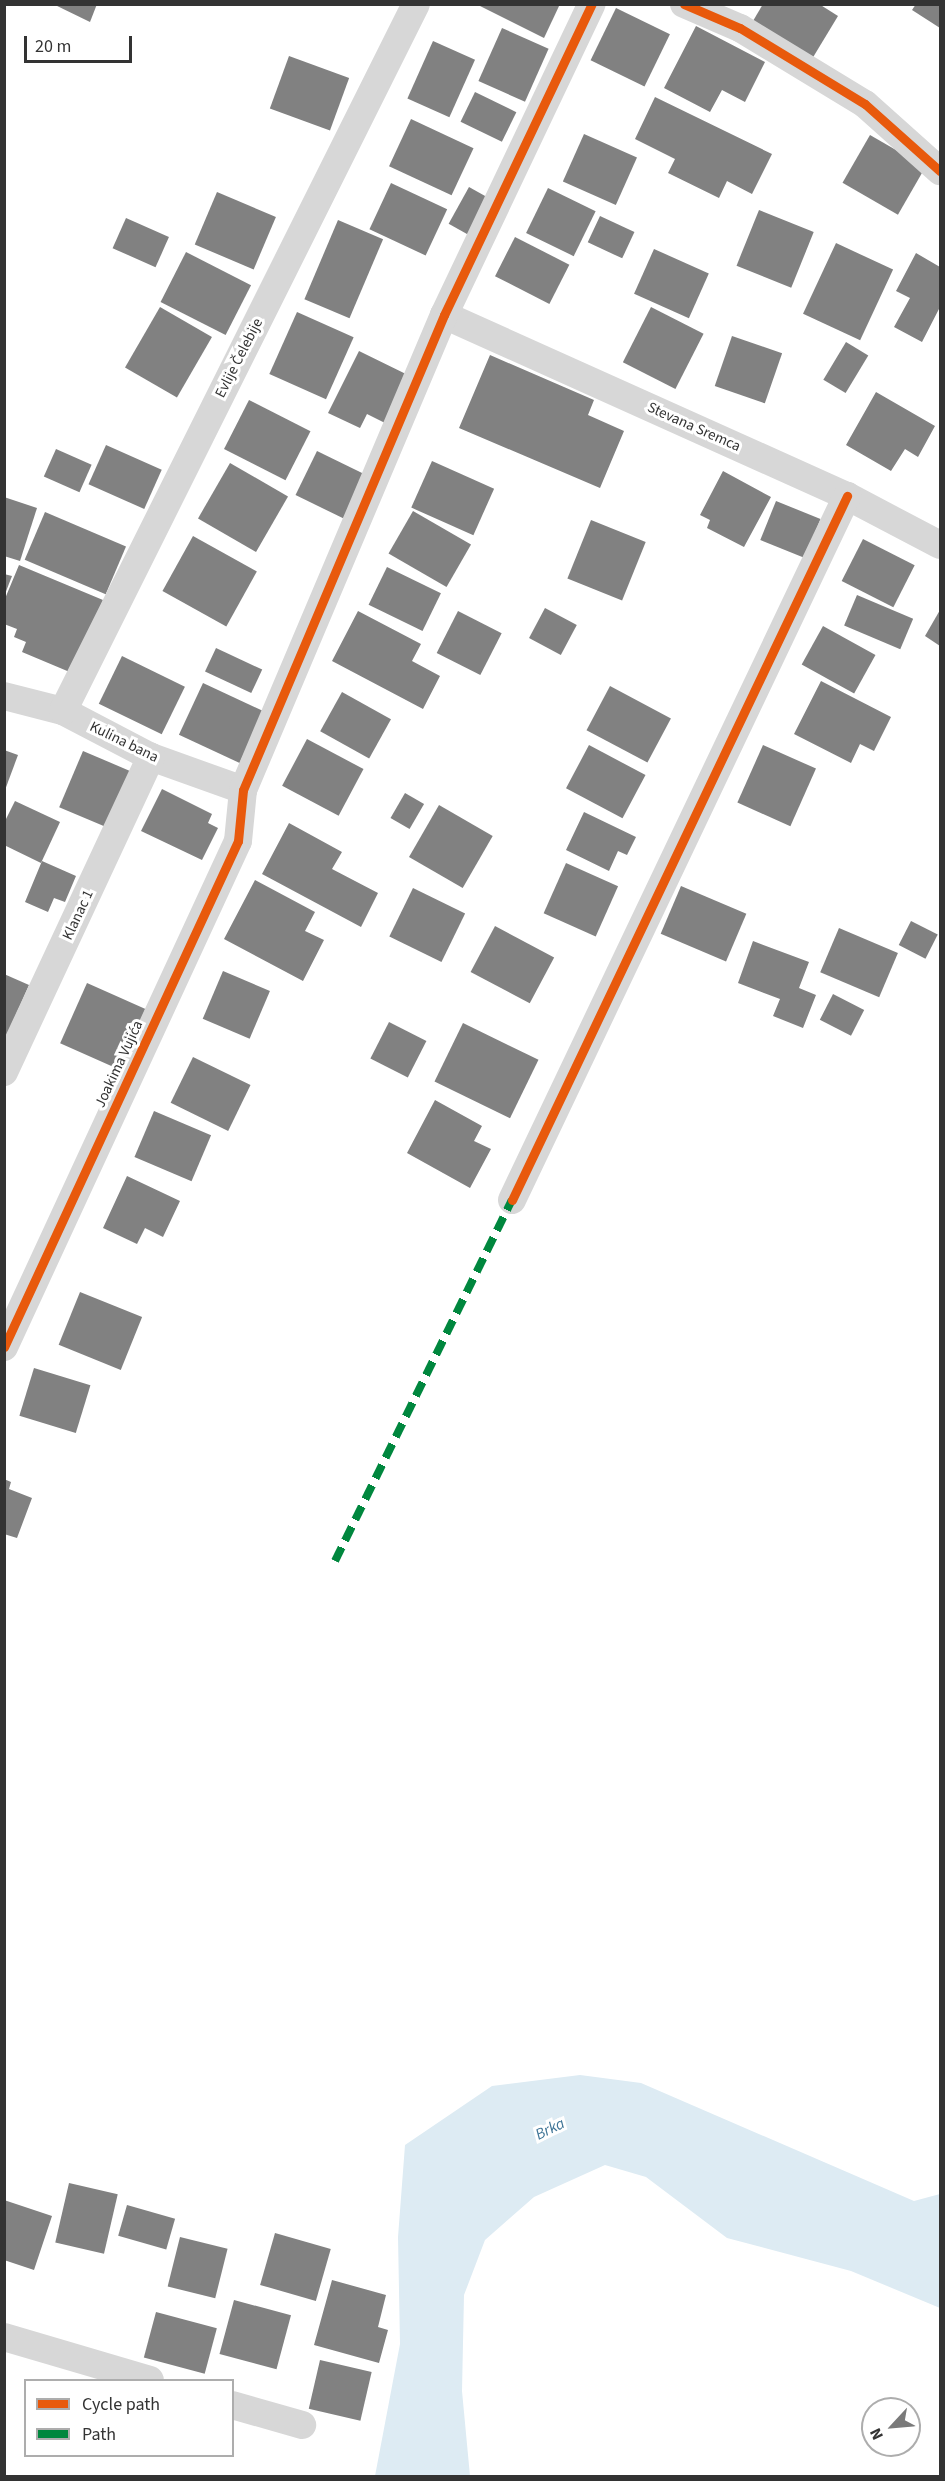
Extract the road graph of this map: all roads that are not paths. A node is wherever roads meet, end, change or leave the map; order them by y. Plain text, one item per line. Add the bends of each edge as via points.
1 (416, 4) edge
2 (592, 4) edge
3 (684, 4) edge
4 (940, 171) edge
5 (444, 315) junction
6 (847, 496) junction
7 (940, 545) edge
8 (4, 696) edge
9 (63, 711) junction
10 (151, 757) junction
11 (243, 790) junction
12 (4, 1072) edge
13 (512, 1200) dead end
14 (4, 1347) edge
15 (4, 2337) edge
16 (147, 2379) edge
17 (234, 2406) edge
18 (302, 2425) dead end

1 - 9 street, Evlije Čelebije
2 - 5 street, Joakima Vujića
3 - 4 street via 740,28 865,104
5 - 6 street, Stevana Sremca
5 - 11 street, Joakima Vujića
6 - 7 street, Stevana Sremca
6 - 13 street
8 - 9 street, Kulina bana
9 - 10 street, Kulina bana
10 - 11 street, Kulina bana
10 - 12 street, Klanac 1
11 - 14 street, Joakima Vujića via 238,841
15 - 16 street
17 - 18 street

